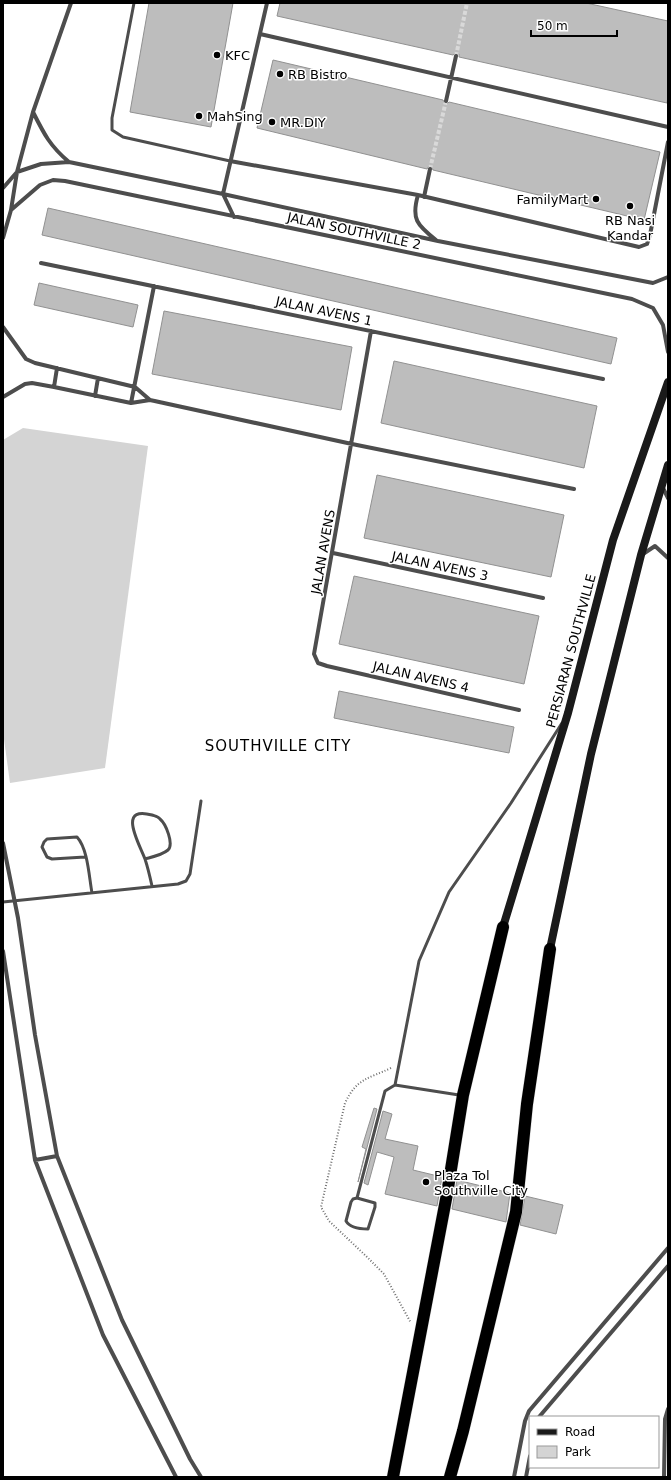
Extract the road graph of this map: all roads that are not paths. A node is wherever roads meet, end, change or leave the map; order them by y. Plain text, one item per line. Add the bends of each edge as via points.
1 (71, 3) edge
2 (134, 3) edge
3 (267, 3) edge
4 (260, 34) junction
5 (456, 56) tunnel mouth
6 (451, 78) junction
7 (446, 101) tunnel mouth
8 (33, 112) junction
9 (668, 128) edge
10 (668, 142) edge
11 (230, 161) junction
12 (69, 162) junction
13 (430, 169) tunnel mouth
14 (18, 172) junction
15 (3, 188) edge
16 (223, 194) junction
17 (418, 195) junction
18 (424, 197) junction
19 (11, 210) junction
20 (234, 217) junction
21 (3, 238) edge
22 (438, 241) junction
23 (41, 263) dead end
24 (668, 277) edge
25 (154, 286) junction
26 (3, 327) edge
27 (371, 331) junction
28 (668, 352) edge
29 (57, 368) junction
30 (98, 378) junction
31 (604, 379) dead end
32 (668, 382) edge
33 (54, 387) junction
34 (135, 387) junction
35 (95, 396) junction
36 (3, 397) edge
37 (150, 400) junction
38 (131, 403) junction
39 (352, 444) junction
40 (668, 465) edge
41 (662, 485) junction
42 (574, 489) dead end
43 (668, 498) edge
44 (333, 553) junction
45 (641, 555) junction
46 (668, 558) edge
47 (542, 598) dead end
48 (318, 663) joint
49 (519, 710) dead end
50 (568, 713) junction
51 (201, 801) dead end
52 (3, 843) edge
53 (85, 857) junction
54 (145, 859) junction
55 (152, 886) junction
56 (92, 893) junction
57 (15, 901) junction
58 (3, 902) edge
59 (503, 927) joint
60 (550, 949) joint
61 (3, 951) edge
62 (395, 1084) junction
63 (463, 1096) junction
64 (57, 1156) junction
65 (35, 1160) junction
66 (357, 1198) junction
67 (668, 1248) edge
68 (668, 1266) edge
69 (668, 1409) edge
70 (540, 1416) edge
71 (529, 1461) edge
72 (176, 1477) edge
73 (201, 1477) edge
74 (394, 1477) edge
75 (450, 1477) edge
76 (514, 1477) edge
77 (526, 1477) edge
78 (664, 1477) edge

1 - 8 street
2 - 11 lane via 112,118 112,130 123,137
3 - 4 street
4 - 6 street
4 - 11 street
5 - 6 street
6 - 7 street
6 - 9 street
8 - 12 street via 47,140
8 - 14 street
10 - 18 street via 648,244 639,247
11 - 16 street
11 - 17 street
12 - 14 street, JALAN SOUTHVILLE 2 via 41,164
12 - 16 street, JALAN SOUTHVILLE 2
13 - 18 street
14 - 15 street
14 - 19 street
16 - 20 street
16 - 22 street, JALAN SOUTHVILLE 2
17 - 18 street
17 - 22 street via 415,216 422,229
19 - 20 street, JALAN SOUTHVILLE 2 via 40,185 53,180
19 - 21 street
20 - 28 street, JALAN SOUTHVILLE 2 via 632,299 653,308 663,324
22 - 24 street, JALAN SOUTHVILLE 2 via 653,283
23 - 25 street, JALAN AVENS 1
25 - 27 street, JALAN AVENS 1
25 - 34 street
26 - 29 street via 26,359
27 - 31 street, JALAN AVENS 1
27 - 39 street, JALAN AVENS
29 - 30 street
29 - 33 street
30 - 34 street
30 - 35 street
32 - 50 main road, PERSIARAN SOUTHVILLE via 613,540
33 - 35 street
33 - 36 street via 25,384
34 - 37 street
34 - 38 street
35 - 38 street
37 - 38 street
37 - 39 street
39 - 42 street
39 - 44 street, JALAN AVENS
40 - 41 main road
41 - 43 street
41 - 45 main road
44 - 47 street, JALAN AVENS 3
44 - 48 street, JALAN AVENS via 314,654
45 - 46 street via 655,546
45 - 60 main road via 591,754
48 - 49 street, JALAN AVENS 4
50 - 59 main road, PERSIARAN SOUTHVILLE
50 - 62 lane via 511,803 449,892 419,961
51 - 55 lane via 190,874 186,881
52 - 57 street
53 - 53 lane via 52,860 43,853 42,847 47,839 77,837 83,843
53 - 56 lane
54 - 54 lane via 136,841 132,824 139,813 159,817 166,827 171,845 165,852
54 - 55 lane
55 - 56 lane
56 - 57 lane
57 - 58 lane
57 - 64 street via 35,1035
59 - 63 highway
60 - 75 highway via 527,1104 516,1212
61 - 65 street
62 - 63 lane
62 - 66 lane via 385,1091
63 - 74 highway
64 - 65 street
64 - 73 street via 122,1320
65 - 72 street via 102,1335
66 - 66 lane via 375,1203 368,1228 351,1226 346,1221 351,1202
67 - 76 street via 529,1411
68 - 70 street
69 - 78 street via 665,1419
71 - 77 street

